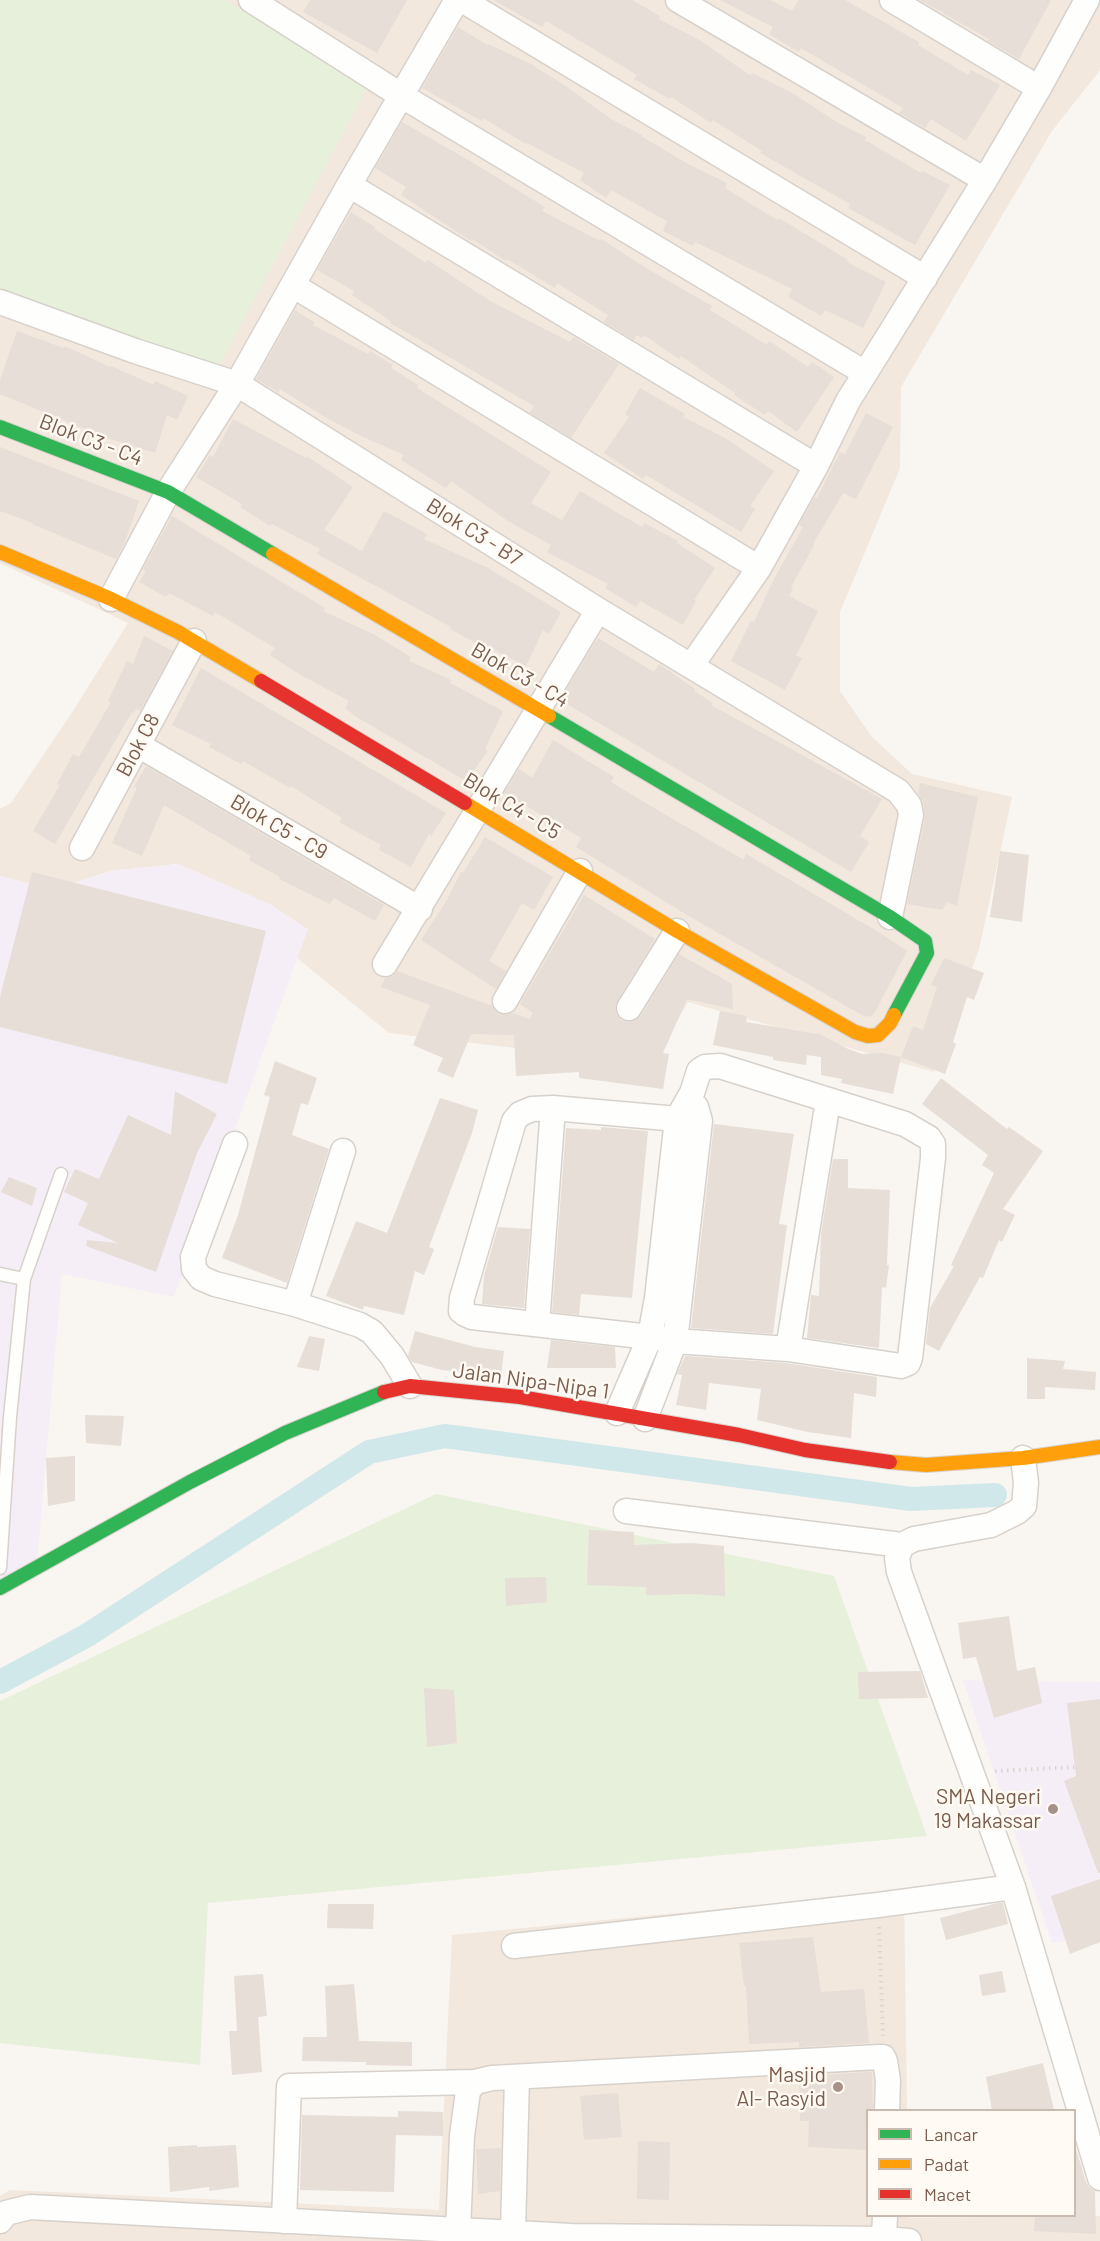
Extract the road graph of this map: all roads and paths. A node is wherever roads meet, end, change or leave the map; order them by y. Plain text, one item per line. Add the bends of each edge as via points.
1 (251, 0) edge
2 (457, 0) edge
3 (462, 0) edge
4 (678, 0) edge
5 (892, 0) edge
6 (1087, 0) edge
7 (1039, 88) junction
8 (402, 96) junction
9 (985, 180) junction
10 (349, 185) junction
11 (925, 278) junction
12 (294, 286) junction
13 (0, 302) edge
14 (865, 373) junction
15 (237, 384) junction
16 (0, 427) edge
17 (816, 466) junction
18 (168, 492) junction
19 (0, 552) edge
20 (759, 568) junction
21 (111, 599) junction
22 (598, 610) junction
23 (194, 641) junction
24 (691, 666) junction
25 (538, 710) junction
26 (138, 744) junction
27 (478, 811) junction
28 (82, 848) dead end
29 (580, 871) junction
30 (420, 909) junction
31 (891, 917) junction
32 (677, 931) junction
33 (385, 964) dead end
34 (505, 1001) dead end
35 (629, 1008) dead end
36 (891, 1023) joint
37 (828, 1101) junction
38 (553, 1108) junction
39 (688, 1120) junction
40 (235, 1144) dead end
41 (343, 1151) dead end
42 (61, 1174) dead end
43 (0, 1274) edge
44 (24, 1279) junction
45 (295, 1304) junction
46 (537, 1324) junction
47 (650, 1337) junction
48 (675, 1341) junction
49 (789, 1349) junction
50 (410, 1386) junction
51 (617, 1413) junction
52 (645, 1419) junction
53 (1100, 1447) edge
54 (1023, 1458) junction
55 (626, 1511) dead end
56 (902, 1545) junction
57 (0, 1568) edge
58 (0, 1588) edge
59 (1076, 1767) dead end
60 (971, 1773) junction
61 (1013, 1887) junction
62 (878, 1905) junction
63 (514, 1946) dead end
64 (883, 2057) junction
65 (517, 2077) junction
66 (475, 2082) junction
67 (887, 2109) edge
68 (1100, 2178) edge
69 (0, 2221) edge
70 (885, 2227) edge
71 (297, 2228) edge
72 (458, 2231) junction
73 (513, 2232) junction
74 (571, 2239) edge
75 (909, 2241) edge

1 - 8 street
2 - 8 street
3 - 11 street
4 - 9 street
5 - 7 street
6 - 7 street
7 - 9 street
8 - 10 street
8 - 14 street
9 - 11 street
10 - 12 street
10 - 17 street
11 - 14 street
12 - 15 street
12 - 20 street
13 - 15 street, Blok C3 - B7
14 - 17 street
15 - 18 street
15 - 22 street, Blok C3 - B7
16 - 18 street, Blok C3 - C4
17 - 20 street
18 - 21 street
18 - 25 street, Blok C3 - C4
19 - 21 street, Blok C4 - C5
20 - 24 street
21 - 23 street, Blok C4 - C5
22 - 24 street, Blok C3 - B7
22 - 25 street
23 - 26 street, Blok C8
23 - 27 street, Blok C4 - C5
24 - 31 street, Blok C3 - B7 via 898,791 909,805 911,815
25 - 27 street
25 - 31 street, Blok C3 - C4
26 - 28 street, Blok C8
26 - 30 street, Blok C5 - C9
27 - 29 street, Blok C4 - C5
27 - 30 street
29 - 32 street, Blok C4 - C5
29 - 34 street
30 - 33 street
31 - 36 street, Blok C3 - C4 via 925,941 927,953
32 - 35 street
32 - 36 street, Blok C4 - C5 via 855,1032 878,1035
37 - 39 street via 712,1065 699,1071
37 - 49 street
37 - 49 street via 905,1124 933,1144 910,1358 901,1366
38 - 39 street
38 - 46 street
38 - 46 street via 532,1109 514,1121 461,1305 461,1311 472,1317
39 - 47 street
39 - 48 street
40 - 45 street via 193,1257 194,1269 214,1284
41 - 45 street
42 - 44 lane
43 - 44 lane
44 - 57 lane
45 - 50 street via 372,1332
46 - 47 street
47 - 48 street
47 - 51 street
48 - 49 street
48 - 52 street
50 - 51 street, Jalan Nipa-Nipa 1 via 520,1397
50 - 58 street, Jalan Nipa-Nipa 1 via 364,1399 285,1433
51 - 52 street, Jalan Nipa-Nipa 1
52 - 54 street, Jalan Nipa-Nipa 1 via 874,1460 926,1465
53 - 54 street, Jalan Nipa-Nipa 1
54 - 56 street via 1024,1506 1017,1512 991,1525 914,1539
55 - 56 street
56 - 60 street via 897,1558 899,1572
59 - 60 path
60 - 61 street
61 - 62 street
61 - 68 street
62 - 63 street
62 - 64 path
64 - 65 street
64 - 67 street via 888,2080
65 - 66 street
65 - 73 street
66 - 71 street via 289,2086
66 - 72 street via 468,2091 462,2136
69 - 71 street via 6,2213 30,2207
70 - 74 street
70 - 75 street
71 - 72 street
72 - 73 street
73 - 74 street

